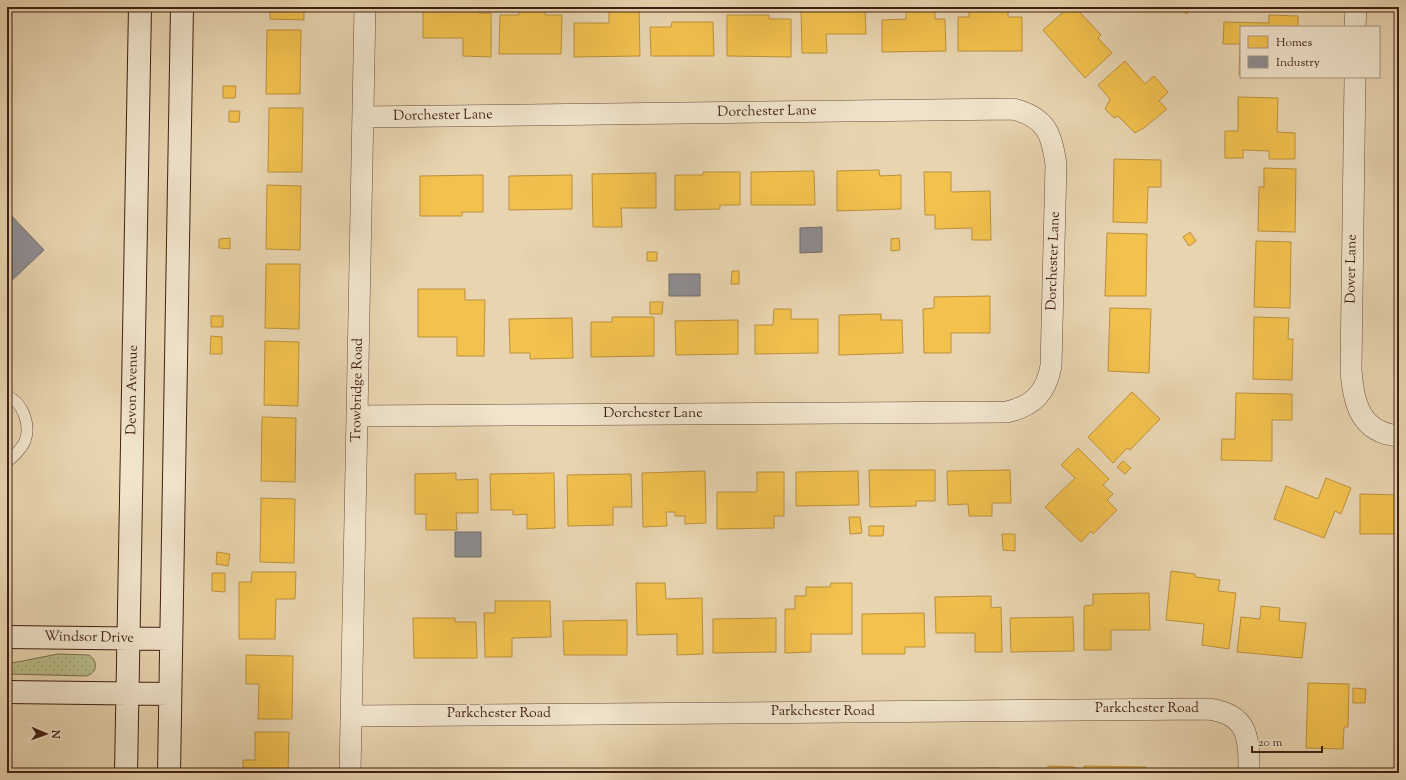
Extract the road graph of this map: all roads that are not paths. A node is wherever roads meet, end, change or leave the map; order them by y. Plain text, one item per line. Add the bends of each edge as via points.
1 (140, 7) edge
2 (182, 7) edge
3 (365, 7) edge
4 (1356, 7) edge
5 (1356, 26) edge
6 (1355, 78) edge
7 (363, 117) junction
8 (7, 396) edge
9 (357, 416) junction
10 (1399, 436) edge
11 (7, 462) edge
12 (7, 637) edge
13 (128, 639) junction
14 (171, 640) junction
15 (7, 692) edge
16 (127, 693) junction
17 (170, 694) junction
18 (351, 716) junction
19 (126, 773) edge
20 (169, 773) edge
21 (350, 773) edge
22 (1249, 773) edge

1 - 13 main road, Devon Avenue
2 - 14 main road
3 - 7 street, Trowbridge Road
4 - 5 street
6 - 10 street, Dover Lane via 1352,388 1356,405 1364,418 1376,430
7 - 9 street, Trowbridge Road
7 - 9 street, Dorchester Lane via 1013,109 1035,117 1043,124 1054,148 1056,165 1051,366 1049,379 1042,391 1021,409 999,412
8 - 11 lane via 19,405 25,416 27,428 19,452
9 - 18 street, Trowbridge Road
12 - 13 main road, Windsor Drive
13 - 14 main road, Windsor Drive
13 - 16 main road, Devon Avenue
14 - 17 main road
15 - 16 main road
16 - 17 main road
16 - 19 main road, Devon Avenue
17 - 20 main road
18 - 21 street, Trowbridge Road
18 - 22 street, Parkchester Road via 1208,709 1221,710 1242,726 1249,748

